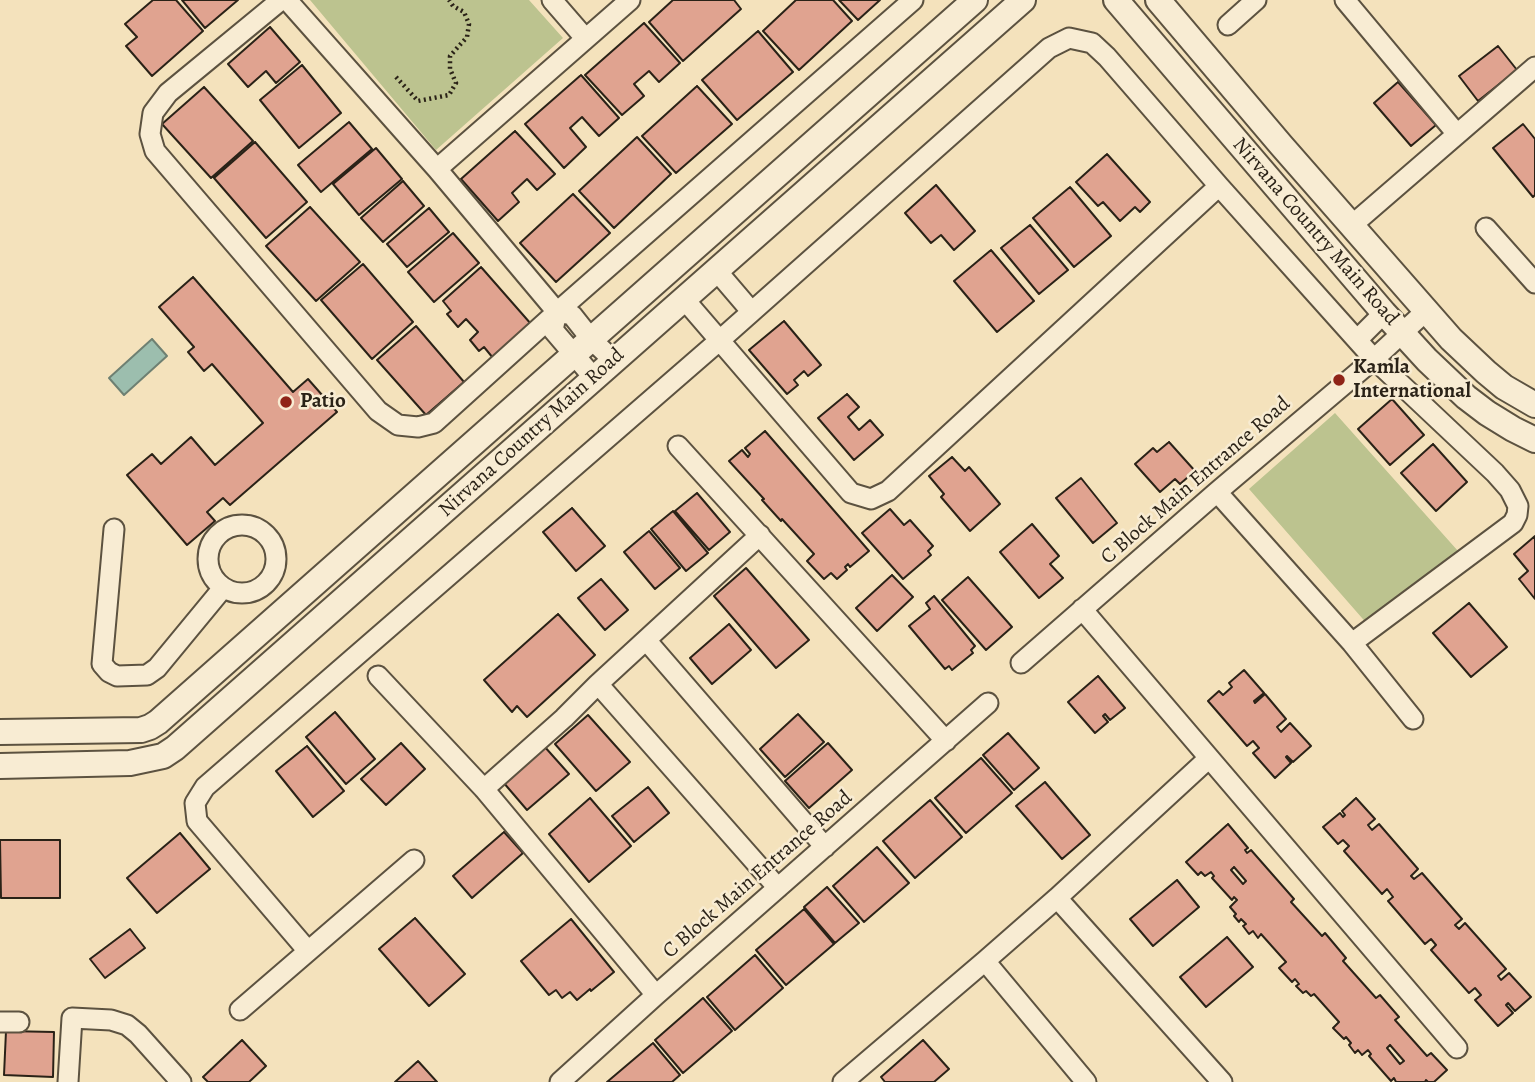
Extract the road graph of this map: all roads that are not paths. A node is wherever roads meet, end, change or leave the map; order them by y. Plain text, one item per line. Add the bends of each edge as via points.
1 (281, 0) edge
2 (288, 0) edge
3 (552, 0) edge
4 (629, 0) edge
5 (913, 0) edge
6 (975, 0) edge
7 (1023, 0) edge
8 (1116, 0) edge
9 (1158, 0) edge
10 (1256, 0) edge
11 (1345, 0) edge
12 (1228, 25) dead end
13 (585, 38) junction
14 (1535, 67) edge
15 (1457, 134) junction
16 (437, 169) junction
17 (1219, 186) junction
18 (1351, 226) junction
19 (1486, 228) dead end
20 (716, 270) junction
21 (1535, 283) edge
22 (684, 299) junction
23 (751, 311) junction
24 (1426, 311) junction
25 (557, 312) junction
26 (1384, 313) junction
27 (1402, 333) junction
28 (592, 338) junction
29 (1357, 339) junction
30 (720, 340) junction
31 (573, 355) junction
32 (1374, 359) junction
33 (614, 361) junction
34 (594, 379) junction
35 (1535, 405) edge
36 (1535, 440) edge
37 (678, 446) dead end
38 (1217, 492) junction
39 (114, 529) dead end
40 (760, 535) junction
41 (273, 573) junction
42 (223, 588) junction
43 (257, 590) junction
44 (295, 601) junction
45 (1082, 609) junction
46 (275, 619) junction
47 (646, 640) junction
48 (1352, 643) junction
49 (1021, 663) dead end
50 (378, 676) dead end
51 (598, 684) junction
52 (988, 703) dead end
53 (1413, 719) dead end
54 (0, 732) edge
55 (946, 741) junction
56 (1208, 759) junction
57 (0, 766) edge
58 (484, 789) junction
59 (825, 847) junction
60 (414, 860) dead end
61 (778, 888) junction
62 (1057, 898) junction
63 (308, 951) junction
64 (985, 961) junction
65 (656, 995) junction
66 (240, 1010) dead end
67 (1457, 1048) dead end
68 (848, 1081) edge
69 (68, 1082) edge
70 (181, 1082) edge
71 (560, 1082) edge
72 (1086, 1082) edge
73 (1222, 1082) edge

1 - 25 street via 168,93 153,113 150,134 155,151 378,411 398,425 434,423
2 - 16 street
3 - 13 street
4 - 13 street
5 - 25 street
6 - 28 street, Nirvana Country Main Road
7 - 20 street, Nirvana Country Main Road
8 - 26 street, Nirvana Country Main Road
9 - 18 street, Nirvana Country Main Road
10 - 12 street
11 - 15 street
13 - 16 street
14 - 15 street
15 - 18 street
16 - 25 street
17 - 23 street via 1107,57 1092,43 1069,38 1049,48
17 - 29 street
17 - 30 street via 888,491 871,499 851,494
18 - 24 street, Nirvana Country Main Road
19 - 21 street
20 - 22 street, Nirvana Country Main Road
20 - 23 street
22 - 30 street
22 - 33 street, Nirvana Country Main Road
23 - 30 street
24 - 27 street, C Block Main Entrance Road
24 - 35 street, Nirvana Country Main Road via 1486,372
25 - 28 street via 572,315
25 - 31 street via 553,330
26 - 27 street, Nirvana Country Main Road
26 - 29 street
27 - 32 street, C Block Main Entrance Road
27 - 36 street, Nirvana Country Main Road via 1466,397
28 - 31 street, Nirvana Country Main Road
28 - 33 street
29 - 32 street
30 - 63 street via 205,787 195,803 197,821
31 - 34 street
31 - 44 street, Nirvana Country Main Road
32 - 38 street, C Block Main Entrance Road
32 - 48 street via 1495,473 1518,506 1513,523
33 - 34 street, Nirvana Country Main Road
34 - 57 street, Nirvana Country Main Road via 163,756 119,764
37 - 40 street
38 - 45 street, C Block Main Entrance Road
38 - 48 street
39 - 42 street via 102,664 109,672 147,675 157,668
40 - 47 street
40 - 55 street
41 - 42 street via 276,553 271,540 262,531 236,526 223,531 209,552 209,566
41 - 43 street
41 - 44 street
42 - 43 street via 235,593
43 - 46 street
44 - 46 street, Nirvana Country Main Road
45 - 49 street, C Block Main Entrance Road
45 - 56 street
46 - 54 street, Nirvana Country Main Road via 150,727
47 - 51 street
47 - 59 street
48 - 53 street
50 - 58 street
51 - 58 street
51 - 61 street
52 - 55 street, C Block Main Entrance Road
55 - 59 street, C Block Main Entrance Road
56 - 62 street
56 - 67 street
58 - 65 street
59 - 61 street, C Block Main Entrance Road
60 - 63 street
61 - 65 street, C Block Main Entrance Road
62 - 64 street
62 - 73 street
63 - 66 street
64 - 68 street
64 - 72 street
65 - 71 street, C Block Main Entrance Road
69 - 70 street via 72,1018 127,1025

